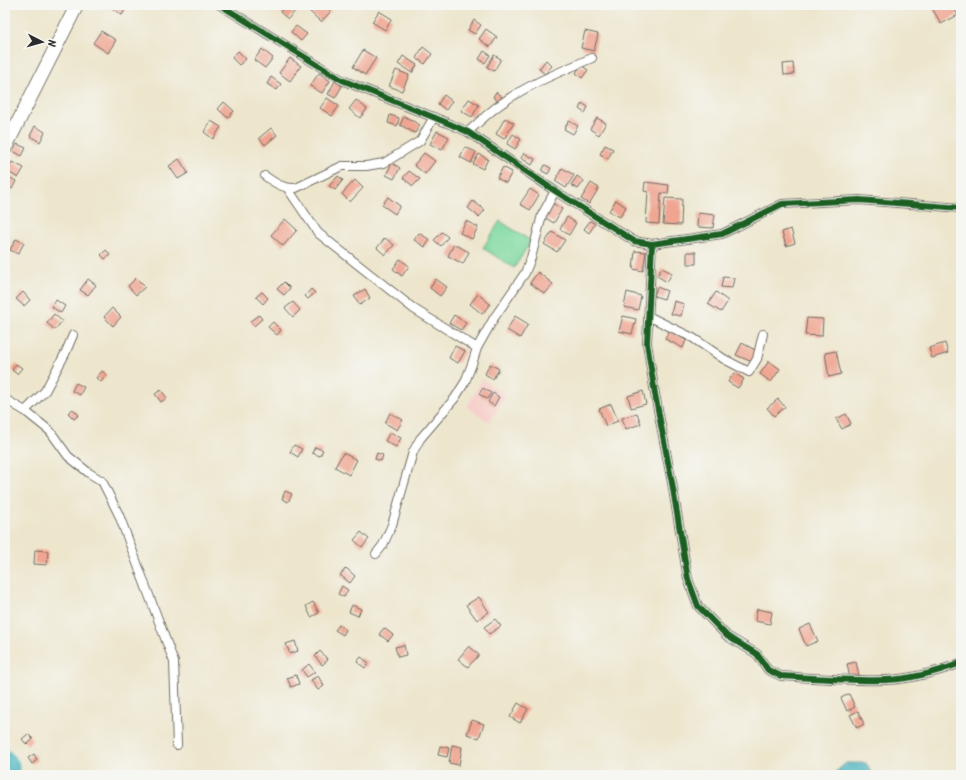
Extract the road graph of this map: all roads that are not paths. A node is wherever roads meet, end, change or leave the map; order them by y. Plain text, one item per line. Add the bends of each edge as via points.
1 (77, 5) edge
2 (220, 5) edge
3 (592, 58) dead end
4 (434, 117) junction
5 (10, 130) edge
6 (468, 132) junction
7 (5, 148) edge
8 (265, 176) dead end
9 (288, 188) junction
10 (555, 191) junction
11 (961, 208) edge
12 (652, 244) junction
13 (648, 316) junction
14 (763, 334) dead end
15 (73, 335) dead end
16 (477, 348) junction
17 (5, 399) edge
18 (25, 411) junction
19 (376, 554) dead end
20 (961, 663) edge
21 (177, 745) dead end

1 - 5 main road
2 - 4 street via 342,80
3 - 6 street via 552,75 518,94 498,106
4 - 6 street
4 - 9 street via 420,141 384,163 342,166 296,188
5 - 7 main road
6 - 10 street
8 - 9 street via 279,186
9 - 16 street via 318,233 414,309
10 - 12 street via 634,242
10 - 16 street via 542,215 525,273
11 - 12 street via 859,200 782,204 722,234
12 - 13 street
13 - 14 street via 692,338 749,372 757,359
13 - 20 street via 647,343 655,394 688,579 698,606 727,636 757,654 768,670 781,676 886,680 939,671
15 - 18 street via 66,354 45,391
16 - 19 street via 465,382 455,398 420,439 392,525
17 - 18 street
18 - 21 street via 50,431 68,456 102,481 119,515 174,662

